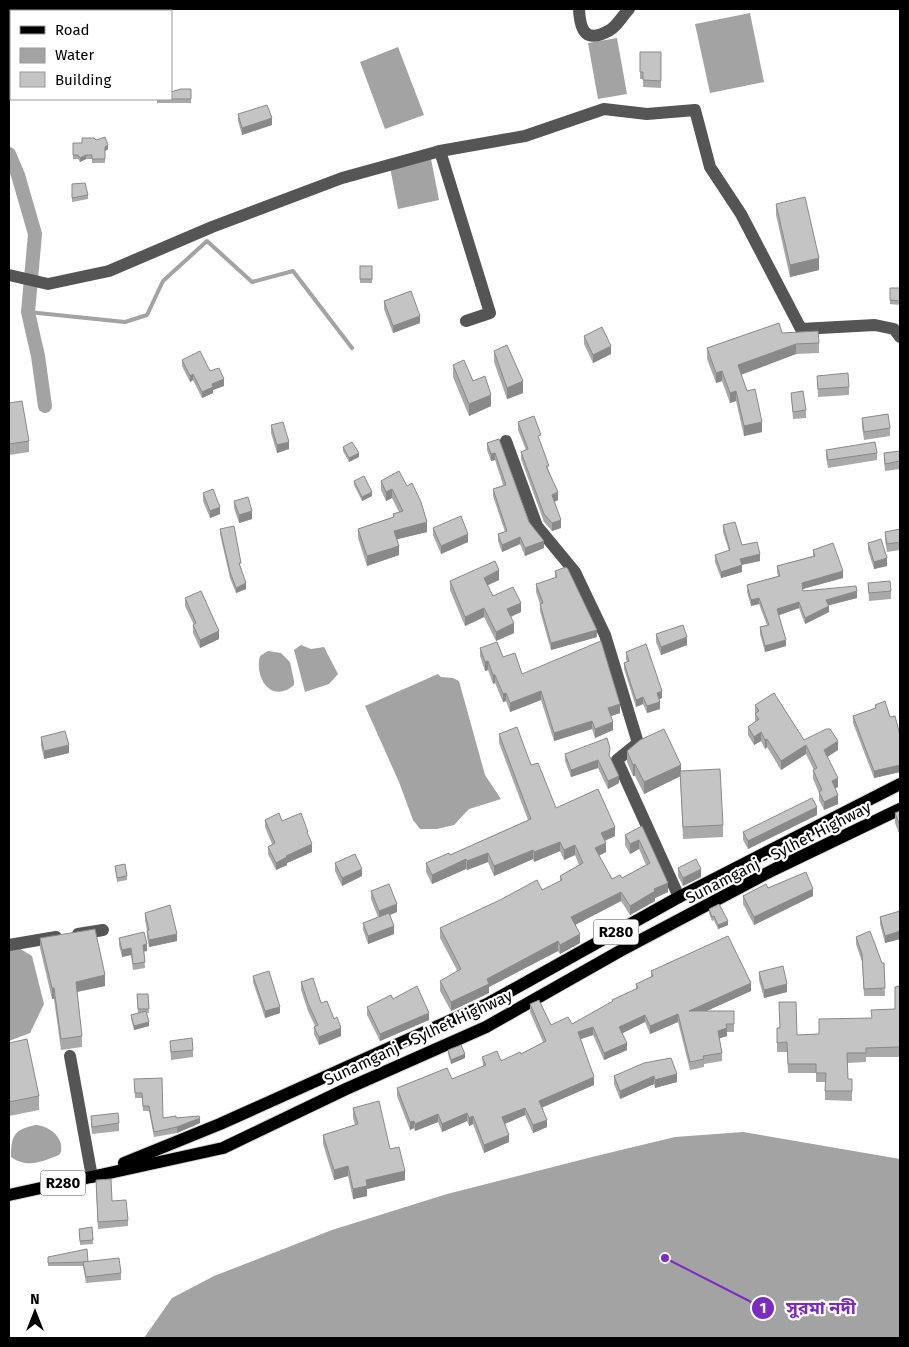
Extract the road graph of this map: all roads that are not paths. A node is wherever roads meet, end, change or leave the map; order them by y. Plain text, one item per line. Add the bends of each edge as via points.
1 (579, 9) edge
2 (629, 9) edge
3 (440, 151) junction
4 (9, 275) edge
5 (466, 321) dead end
6 (900, 338) edge
7 (506, 441) dead end
8 (900, 784) edge
9 (900, 809) edge
10 (679, 896) junction
11 (103, 930) dead end
12 (9, 944) edge
13 (70, 1056) dead end
14 (92, 1177) junction
15 (9, 1195) edge

1 - 2 street via 582,28 588,36 612,30
3 - 4 street via 342,178 212,227 109,271 48,284
3 - 5 street via 490,313
3 - 6 street via 525,136 604,109 647,114 695,110 710,167 741,214 801,329 875,325 894,329
7 - 10 street via 537,526 575,572 605,635 638,743 617,760
8 - 10 main road, Sunamganj - Sylhet Highway / R280
9 - 14 main road, Sunamganj - Sylhet Highway / R280 via 773,870 486,1027 223,1148
10 - 14 main road, Sunamganj - Sylhet Highway / R280 via 487,1004 220,1124
11 - 12 street
13 - 14 street
14 - 15 main road, Sunamganj - Sylhet Highway / R280

